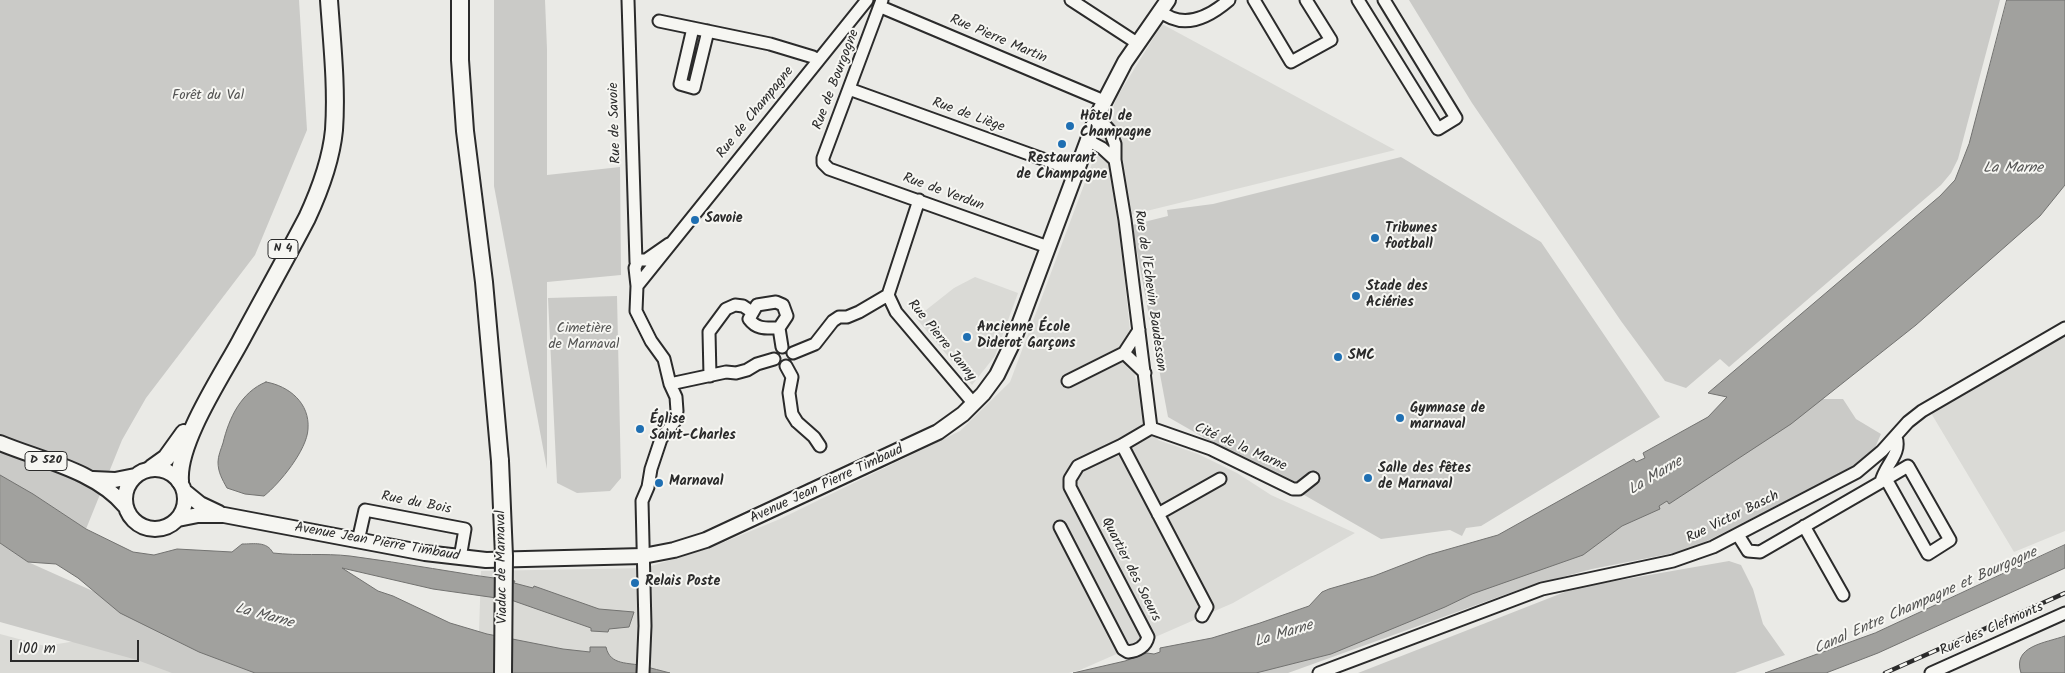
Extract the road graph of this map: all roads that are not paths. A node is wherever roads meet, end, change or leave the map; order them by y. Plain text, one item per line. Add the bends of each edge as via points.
1 (323, 0) edge
2 (329, 0) edge
3 (628, 0) edge
4 (867, 0) edge
5 (1071, 0) edge
6 (1229, 0) edge
7 (1254, 0) edge
8 (1306, 0) edge
9 (1358, 0) edge
10 (1384, 0) edge
11 (456, 2) edge
12 (881, 3) edge
13 (1164, 5) edge
14 (659, 21) dead end
15 (693, 28) junction
16 (708, 31) junction
17 (1137, 43) junction
18 (818, 61) junction
19 (849, 89) junction
20 (1104, 101) junction
21 (1097, 116) junction
22 (1087, 140) junction
23 (1114, 160) junction
24 (829, 169) joint
25 (1076, 171) junction
26 (919, 200) junction
27 (1048, 247) junction
28 (643, 266) junction
29 (888, 296) junction
30 (752, 312) junction
31 (779, 328) junction
32 (2065, 328) edge
33 (1139, 330) junction
34 (782, 347) junction
35 (793, 353) junction
36 (1124, 353) junction
37 (774, 359) junction
38 (786, 366) junction
39 (1145, 372) junction
40 (710, 376) junction
41 (1068, 381) dead end
42 (670, 384) junction
43 (974, 404) junction
44 (1151, 428) junction
45 (1896, 437) junction
46 (0, 443) edge
47 (1122, 445) junction
48 (820, 446) dead end
49 (152, 468) junction
50 (134, 476) junction
51 (92, 478) junction
52 (1313, 478) dead end
53 (1220, 479) dead end
54 (1883, 481) junction
55 (182, 486) junction
56 (125, 506) junction
57 (1158, 514) junction
58 (224, 515) junction
59 (178, 519) junction
60 (1804, 526) junction
61 (1060, 527) dead end
62 (1738, 535) junction
63 (358, 541) junction
64 (643, 556) junction
65 (460, 558) junction
66 (1843, 595) dead end
67 (2065, 613) edge
68 (1202, 616) dead end
69 (503, 673) edge
70 (643, 673) edge
71 (1319, 673) edge
72 (1931, 673) edge

1 - 49 highway, N 4 via 329,110 323,155 314,186 302,216 180,439 166,458
2 - 55 highway, N 4 via 334,131 322,184 307,218 199,417 181,460
3 - 28 street, Rue de Savoie via 635,246
4 - 18 street, Rue de Champagne
5 - 17 street
6 - 13 street via 1211,13 1187,21 1174,20
7 - 8 street via 1291,62 1331,40
9 - 10 street via 1438,129 1456,118
11 - 69 highway, Viaduc de Marnaval, bridge via 460,150 477,284 488,336 500,461 504,556
12 - 19 street, Rue de Bourgogne
12 - 20 street, Rue Pierre Martin
13 - 17 main road, Avenue Jean Pierre Timbaud
14 - 15 street
15 - 16 street
15 - 16 street via 680,84 694,88
16 - 18 street via 770,44
17 - 20 main road, Avenue Jean Pierre Timbaud
18 - 28 street, Rue de Champagne via 669,244
19 - 24 street, Rue de Bourgogne via 823,158
19 - 25 street, Rue de Liège
20 - 21 main road, Avenue Jean Pierre Timbaud
21 - 22 main road, Avenue Jean Pierre Timbaud
21 - 23 street, Rue de l'Echevin Baudesson via 1114,137
22 - 23 street
22 - 25 main road, Avenue Jean Pierre Timbaud
23 - 33 street, Rue de l'Echevin Baudesson
24 - 26 street, Rue de Verdun
25 - 27 main road, Avenue Jean Pierre Timbaud
26 - 27 street, Rue de Verdun
26 - 29 street, Rue Pierre Janny
27 - 43 main road, Avenue Jean Pierre Timbaud via 1005,361
28 - 42 street, Rue de Savoie via 637,286 636,311 664,358
29 - 35 street, Rue Pierre Janny via 859,312 839,317 815,344
29 - 43 street, Rue Pierre Janny via 896,312
30 - 31 street via 749,318 760,328
30 - 31 street via 757,305 764,303 783,305 787,316
30 - 40 street via 735,305 726,309 709,332
31 - 34 street
32 - 45 street, Rue Victor Basch via 1922,411
33 - 36 street
33 - 39 street, Rue de l'Echevin Baudesson
34 - 35 street via 790,348
34 - 37 street via 776,350
35 - 38 street via 792,362
36 - 39 street
36 - 41 street
37 - 38 street via 780,366
37 - 40 street via 747,370
38 - 48 street via 792,377 789,393 792,414
39 - 44 street, Rue de l'Echevin Baudesson
40 - 42 street
42 - 64 street, Rue de Savoie via 676,397 677,412 675,421 661,439 642,501
43 - 64 main road, Avenue Jean Pierre Timbaud via 922,441 721,534 690,546
44 - 47 street, Quartier des Soeurs
44 - 52 street, Cité de la Marne via 1212,449 1293,489 1304,486
45 - 54 street via 1898,447 1884,470
45 - 62 street, Rue Victor Basch via 1856,472
46 - 51 main road, D 520
47 - 57 street
47 - 61 street, Quartier des Soeurs via 1078,466 1070,479 1070,486 1148,637 1140,648 1128,652 1123,649
49 - 50 main road
49 - 55 main road via 171,472
50 - 51 main road, D 520 via 115,480
50 - 56 main road via 125,493
51 - 56 main road, D 520
53 - 57 street
54 - 54 street via 1928,554 1950,540 1908,466
54 - 60 street
55 - 58 main road via 200,504
55 - 59 main road via 184,506
56 - 59 main road via 138,524 151,529 166,527
57 - 68 street via 1207,607
58 - 59 main road
58 - 63 main road, Avenue Jean Pierre Timbaud
60 - 62 street via 1754,553 1748,551
60 - 66 street
62 - 71 street, Rue Victor Basch via 1689,556 1542,589
63 - 65 main road, Avenue Jean Pierre Timbaud
63 - 65 street, Rue du Bois via 365,510 465,529
64 - 65 main road, Avenue Jean Pierre Timbaud via 509,560
64 - 70 street, Rue de Savoie
67 - 72 street, Rue des Clefmonts

